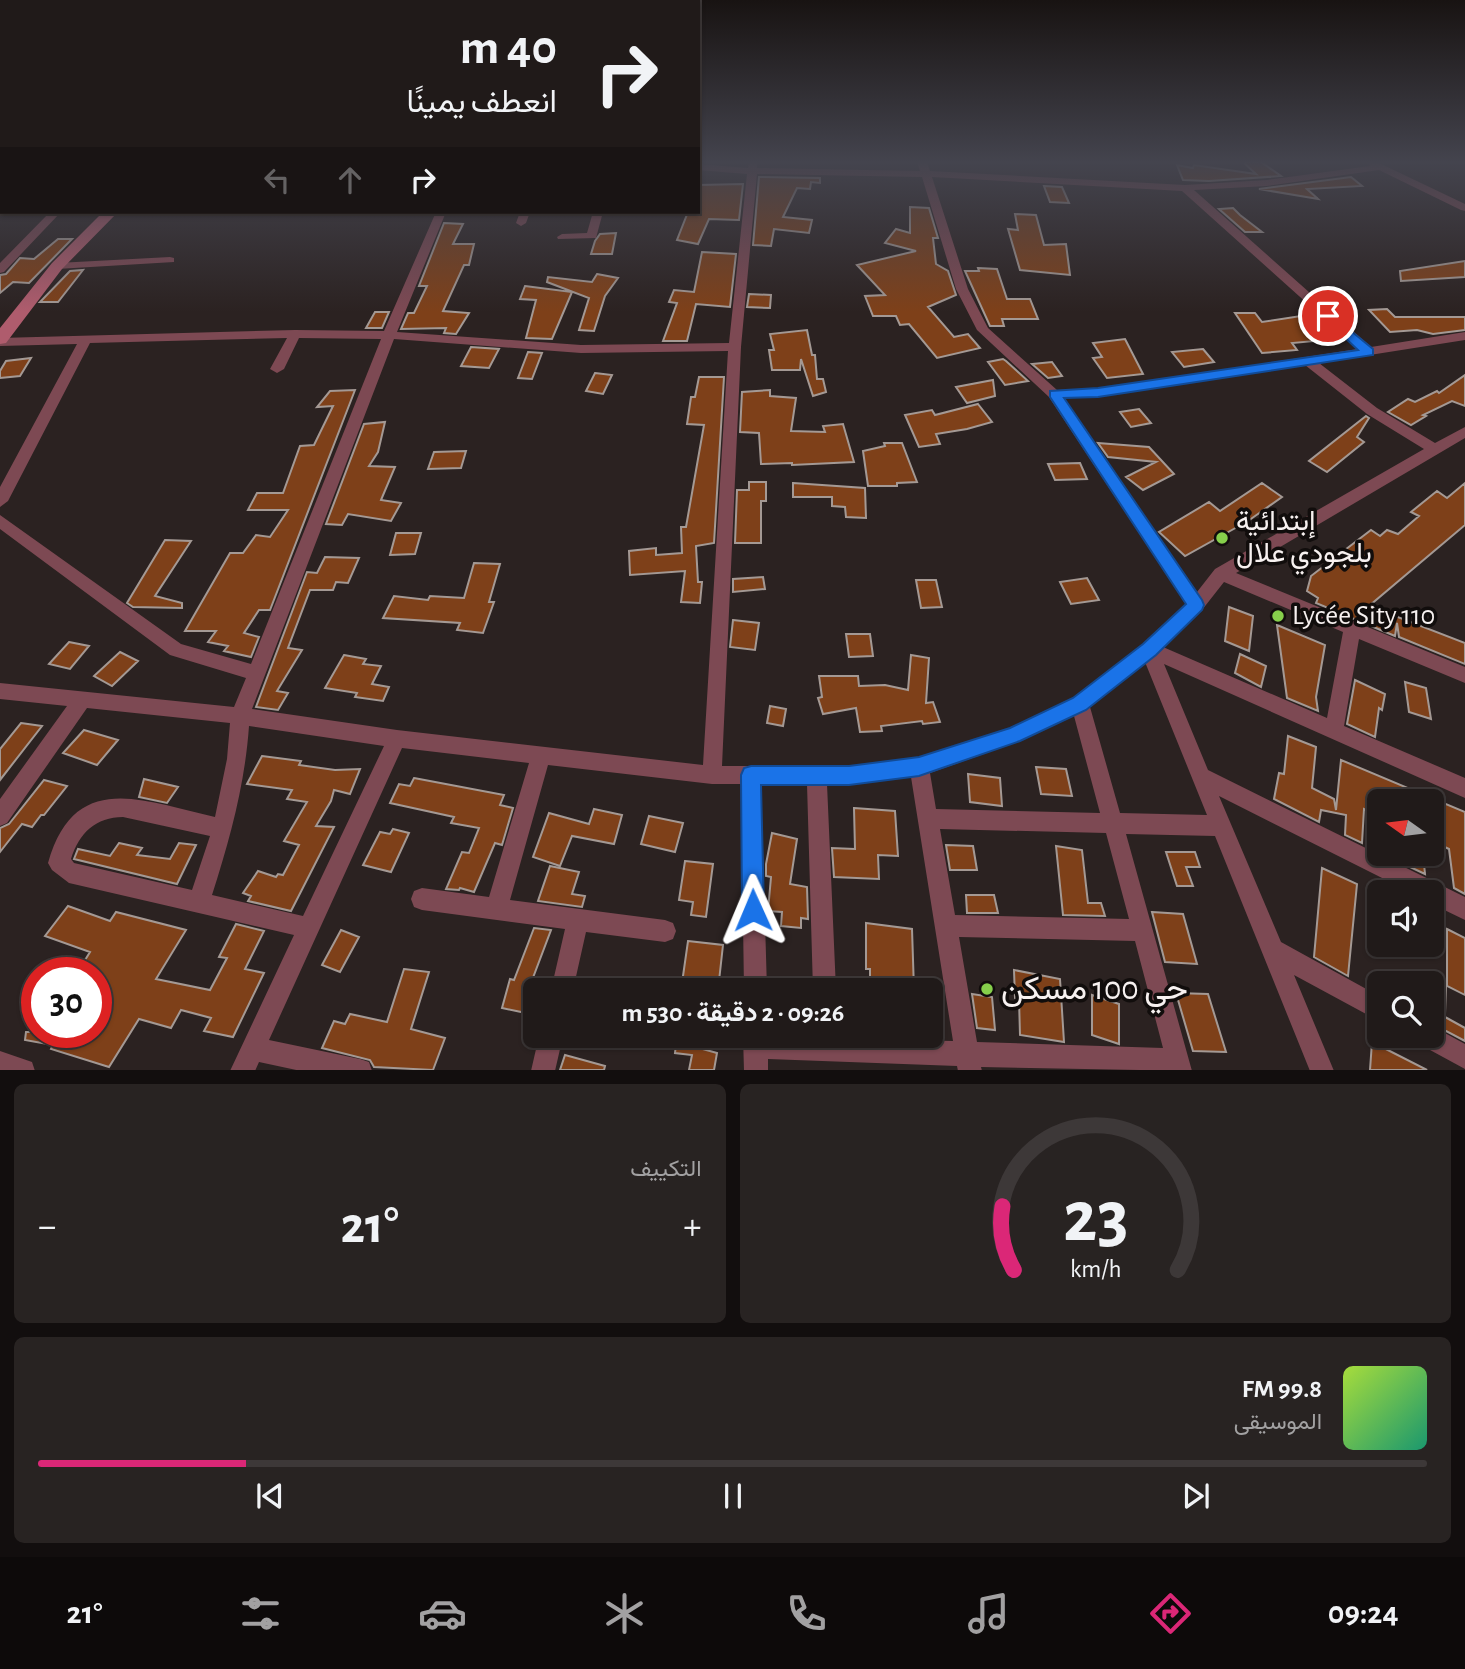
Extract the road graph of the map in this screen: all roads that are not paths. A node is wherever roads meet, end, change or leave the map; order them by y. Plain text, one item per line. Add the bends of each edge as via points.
1 (748, 212) edge
2 (938, 212) edge
3 (1212, 212) edge
4 (54, 214) edge
5 (109, 214) edge
6 (440, 214) edge
7 (598, 214) edge
8 (562, 237) dead end
9 (170, 260) dead end
10 (57, 265) junction
11 (0, 270) edge
12 (295, 334) junction
13 (389, 335) junction
14 (1465, 336) edge
15 (86, 339) junction
16 (0, 340) edge
17 (735, 347) junction
18 (1369, 352) junction
19 (1308, 361) junction
20 (277, 369) dead end
21 (1054, 394) junction
22 (1465, 432) edge
23 (1435, 449) junction
24 (0, 501) edge
25 (0, 521) edge
26 (1221, 574) junction
27 (1196, 605) junction
28 (1352, 628) junction
29 (1149, 649) junction
30 (257, 674) junction
31 (1465, 675) edge
32 (0, 691) edge
33 (83, 699) junction
34 (1080, 704) junction
35 (240, 716) junction
36 (1334, 731) junction
37 (397, 739) junction
38 (541, 755) junction
39 (919, 766) junction
40 (712, 775) junction
41 (751, 775) junction
42 (817, 776) junction
43 (1202, 777) junction
44 (1465, 788) edge
45 (0, 816) edge
46 (928, 820) junction
47 (1113, 824) junction
48 (1223, 826) junction
49 (223, 829) junction
50 (422, 900) dead end
51 (199, 902) junction
52 (496, 909) junction
53 (1465, 909) edge
54 (578, 919) junction
55 (945, 926) junction
56 (309, 928) junction
57 (1143, 930) junction
58 (665, 931) dead end
59 (1275, 951) junction
60 (565, 978) edge
61 (755, 978) edge
62 (825, 978) edge
63 (1367, 1002) edge
64 (1444, 1045) edge
65 (548, 1048) edge
66 (783, 1048) edge
67 (862, 1048) edge
68 (756, 1051) edge
69 (1465, 1057) edge
70 (247, 1059) edge
71 (0, 1063) edge
72 (968, 1063) edge
73 (1180, 1065) edge
74 (23, 1070) edge
75 (360, 1070) edge
76 (543, 1070) edge
77 (1322, 1070) edge

1 - 17 street
2 - 21 street via 962,289 983,330
3 - 18 street
4 - 11 street
5 - 10 street
6 - 13 street
7 - 8 street via 592,236
9 - 10 street
10 - 16 street
12 - 13 street
12 - 15 street
12 - 20 street
13 - 17 street via 581,349
13 - 30 street
14 - 18 street
15 - 16 street
15 - 24 street
17 - 40 street
18 - 19 street
19 - 21 street via 1098,393
19 - 23 street via 1372,411
21 - 27 street
22 - 23 street
23 - 26 street
25 - 30 street via 176,650
26 - 27 street
26 - 28 street
27 - 29 street
28 - 31 street
28 - 36 street
29 - 34 street
29 - 36 street
29 - 43 street
30 - 35 street
32 - 33 street
33 - 35 street
33 - 45 street
34 - 39 street via 1013,735
34 - 47 street
35 - 37 street
35 - 49 street
36 - 44 street
37 - 38 street
37 - 56 street
38 - 40 street
38 - 52 street
39 - 42 street
39 - 46 street
40 - 41 street
41 - 42 street
41 - 61 street
42 - 62 street
43 - 48 street
43 - 53 street
46 - 47 street
46 - 55 street
47 - 48 street
47 - 57 street
48 - 59 street
49 - 51 street
49 - 51 street via 123,807 108,808 95,811 61,851 59,863 69,872
50 - 52 street
51 - 56 street
52 - 54 street
54 - 58 street
54 - 60 street
55 - 57 street
55 - 72 street
56 - 70 street
57 - 73 street
59 - 63 street
59 - 77 street
64 - 69 street
65 - 76 street
66 - 68 street
67 - 72 street
70 - 75 street
71 - 74 street
72 - 73 street

